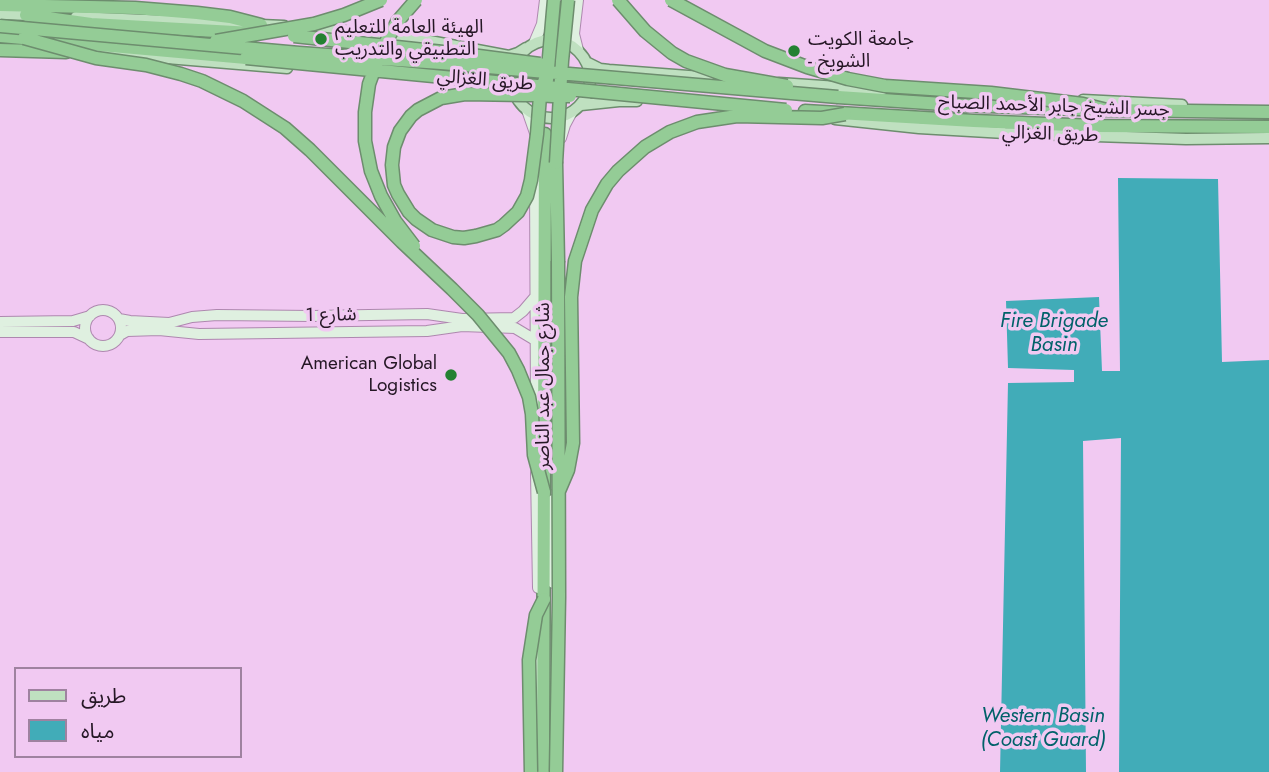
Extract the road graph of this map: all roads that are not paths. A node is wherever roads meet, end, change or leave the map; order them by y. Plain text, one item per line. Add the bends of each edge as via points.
1 (381, 0) edge
2 (416, 0) edge
3 (545, 0) edge
4 (554, 0) edge
5 (568, 0) edge
6 (578, 0) edge
7 (618, 0) edge
8 (671, 0) edge
9 (0, 5) edge
10 (0, 14) edge
11 (26, 15) junction
12 (261, 25) junction
13 (0, 26) edge
14 (0, 36) edge
15 (24, 38) junction
16 (0, 44) edge
17 (197, 44) junction
18 (530, 45) junction
19 (0, 50) edge
20 (578, 50) junction
21 (122, 54) junction
22 (587, 70) junction
23 (547, 75) junction
24 (583, 90) junction
25 (838, 97) junction
26 (518, 101) junction
27 (577, 108) junction
28 (527, 110) junction
29 (1107, 110) junction
30 (1269, 110) edge
31 (845, 114) junction
32 (1269, 127) edge
33 (1269, 138) edge
34 (452, 289) junction
35 (535, 297) junction
36 (427, 314) junction
37 (91, 315) junction
38 (200, 316) junction
39 (119, 319) junction
40 (0, 322) edge
41 (515, 323) junction
42 (427, 331) junction
43 (0, 332) edge
44 (199, 334) junction
45 (120, 335) junction
46 (89, 339) junction
47 (536, 340) junction
48 (559, 491) junction
49 (544, 492) junction
50 (544, 599) junction
51 (531, 772) edge
52 (537, 772) edge
53 (543, 772) edge
54 (556, 772) edge

1 - 17 highway, bridge via 314,24
2 - 34 highway, bridge via 397,22 369,84 365,141 371,171 395,221
3 - 18 main road via 542,24
4 - 23 highway, شارع جمال عبد الناصر, bridge
5 - 48 highway, شارع جمال عبد الناصر, bridge via 556,163
6 - 20 main road via 574,34
7 - 25 highway, bridge via 645,31 686,61 725,75
8 - 29 highway, bridge via 765,51 848,79
9 - 12 highway via 135,8 230,17
10 - 11 main road, طريق الغزالي
11 - 12 main road, طريق الغزالي
11 - 22 highway, bridge via 92,24 294,36
12 - 18 main road, طريق الغزالي via 403,36 509,55
13 - 17 highway, طريق الغزالي, bridge
14 - 15 highway, طريق الغزالي
15 - 24 highway, طريق الغزالي, bridge
15 - 34 highway, bridge via 181,74 243,101 310,150
16 - 21 main road, طريق الغزالي
17 - 22 highway, طريق الغزالي, bridge
18 - 20 main road, طريق الغزالي via 562,40
18 - 26 main road via 512,73
19 - 21 highway
20 - 22 main road
21 - 26 main road, طريق الغزالي via 495,86
22 - 25 highway, طريق الغزالي, bridge
22 - 27 main road via 590,85
22 - 30 main road, طريق الغزالي via 933,94
23 - 24 highway, bridge via 541,90 540,96 531,180 518,212 497,230 464,238 432,230 416,219 398,194 392,165 400,131 418,110 457,95 474,94 524,95 536,95 544,95 552,96 574,96
23 - 49 highway, شارع جمال عبد الناصر, bridge
24 - 31 highway, طريق الغزالي, bridge
25 - 29 highway, جسر الشيخ جابر الأحمد الصباح, bridge
26 - 28 main road, طريق الغزالي
27 - 28 main road, طريق الغزالي via 550,118
27 - 33 main road, طريق الغزالي via 636,101 994,133
27 - 54 main road, شارع جمال عبد الناصر via 565,124 560,151 552,531
28 - 35 main road via 537,144
29 - 30 highway, جسر الشيخ جابر الأحمد الصباح
31 - 32 highway, جسر الشيخ جابر الأحمد الصباح via 1095,126
31 - 48 highway, bridge via 822,118 737,116 697,122 645,147 607,184 592,210 575,261 571,297 573,443
34 - 49 highway, bridge via 498,338 518,370 528,397 534,455
35 - 41 main road
35 - 47 main road
36 - 38 main road, شارع 1
36 - 41 main road, شارع 1
36 - 42 main road
37 - 39 main road via 107,311
37 - 40 main road via 73,321
37 - 46 main road via 85,327
38 - 39 main road, شارع 1 via 169,323
38 - 44 main road via 192,325
39 - 45 main road
41 - 42 main road, شارع 1
41 - 47 main road, شارع 1
42 - 44 main road, شارع 1
43 - 46 main road via 74,332
44 - 45 main road, شارع 1 via 159,330
45 - 46 main road via 113,344 103,346
47 - 52 main road
48 - 54 highway, شارع جمال عبد الناصر, bridge
49 - 50 highway, شارع جمال عبد الناصر
50 - 51 highway, bridge via 536,615 529,660
50 - 53 highway, شارع جمال عبد الناصر

